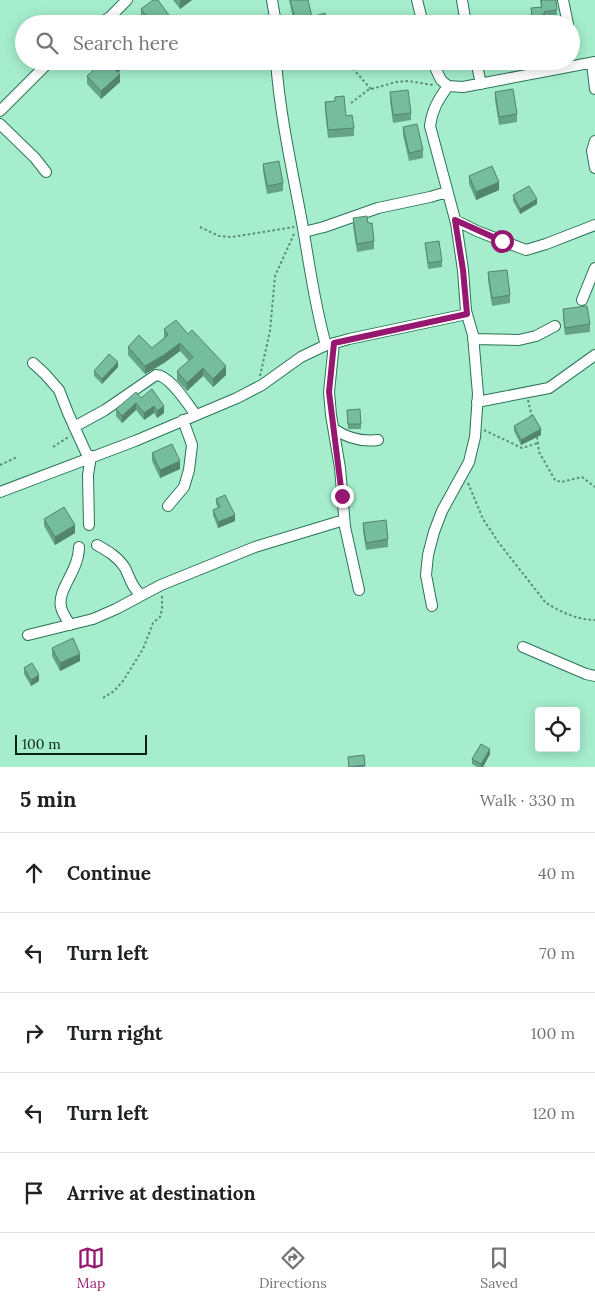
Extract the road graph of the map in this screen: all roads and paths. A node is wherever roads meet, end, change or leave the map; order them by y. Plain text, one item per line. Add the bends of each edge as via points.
1 (127, 0) edge
2 (272, 0) edge
3 (418, 0) edge
4 (462, 0) edge
5 (563, 0) edge
6 (112, 15) edge
7 (274, 15) edge
8 (421, 15) edge
9 (464, 15) edge
10 (566, 15) edge
11 (594, 63) edge
12 (580, 64) edge
13 (41, 70) edge
14 (277, 70) edge
15 (354, 70) edge
16 (436, 70) edge
17 (478, 70) edge
18 (541, 70) edge
19 (480, 84) junction
20 (446, 85) junction
21 (371, 89) junction
22 (595, 89) edge
23 (351, 103) dead end
24 (0, 111) edge
25 (0, 124) edge
26 (595, 141) edge
27 (595, 168) edge
28 (46, 172) dead end
29 (447, 192) junction
30 (455, 220) junction
31 (595, 225) edge
32 (200, 227) dead end
33 (304, 232) junction
34 (595, 268) edge
35 (582, 300) dead end
36 (467, 314) junction
37 (555, 326) dead end
38 (473, 339) junction
39 (330, 344) junction
40 (595, 355) edge
41 (33, 363) dead end
42 (257, 388) junction
43 (526, 394) junction
44 (477, 402) junction
45 (196, 415) junction
46 (183, 420) junction
47 (534, 424) edge
48 (475, 425) junction
49 (75, 429) junction
50 (334, 429) junction
51 (536, 433) edge
52 (378, 440) dead end
53 (538, 443) junction
54 (54, 447) dead end
55 (17, 457) dead end
56 (90, 457) junction
57 (0, 464) edge
58 (463, 472) junction
59 (595, 487) edge
60 (0, 492) edge
61 (168, 506) dead end
62 (344, 520) junction
63 (89, 525) dead end
64 (97, 545) dead end
65 (79, 547) dead end
66 (161, 585) junction
67 (359, 590) dead end
68 (142, 595) junction
69 (432, 606) dead end
70 (595, 620) edge
71 (70, 625) junction
72 (28, 635) dead end
73 (523, 647) dead end
74 (595, 676) edge
75 (103, 698) dead end

1 - 6 street
2 - 7 street
3 - 8 street
4 - 9 street
5 - 10 street
11 - 12 street
11 - 22 street
13 - 24 street
14 - 33 street via 284,129
15 - 21 path
16 - 20 street
17 - 19 street
18 - 19 street
19 - 20 street
20 - 21 path via 401,81
20 - 29 street via 436,102 430,126
21 - 23 path
25 - 28 street
26 - 27 street via 592,152
29 - 30 street
29 - 33 street via 378,208
30 - 31 street via 526,250
30 - 36 street
32 - 42 path via 232,238 298,226 275,276 270,331
33 - 39 street via 315,299
34 - 35 street
36 - 38 street
36 - 39 street
37 - 38 street via 536,336 518,340
38 - 44 street
39 - 42 street via 301,358
39 - 50 street via 329,392
40 - 43 street via 549,388
41 - 49 street via 59,390
42 - 45 street
43 - 44 street
43 - 47 path
44 - 48 street
45 - 46 street
45 - 49 street via 169,381 156,375
46 - 56 street
46 - 61 street via 192,445 189,470 184,487
48 - 53 path via 522,448
48 - 58 street via 469,462
49 - 54 path
49 - 56 street
50 - 52 street via 347,437
50 - 62 street
51 - 53 path
53 - 59 path via 539,452 558,482 582,477
55 - 57 path
56 - 60 street
56 - 63 street
58 - 69 street via 442,511 428,555 426,574
58 - 70 path via 483,519 543,600 579,619
62 - 66 street via 255,546
62 - 67 street
64 - 68 street via 118,560 134,588
65 - 71 street via 78,561 60,601 61,610
66 - 68 street
66 - 75 path via 163,605 160,617 123,681
68 - 71 street via 116,610
71 - 72 street
73 - 74 street

